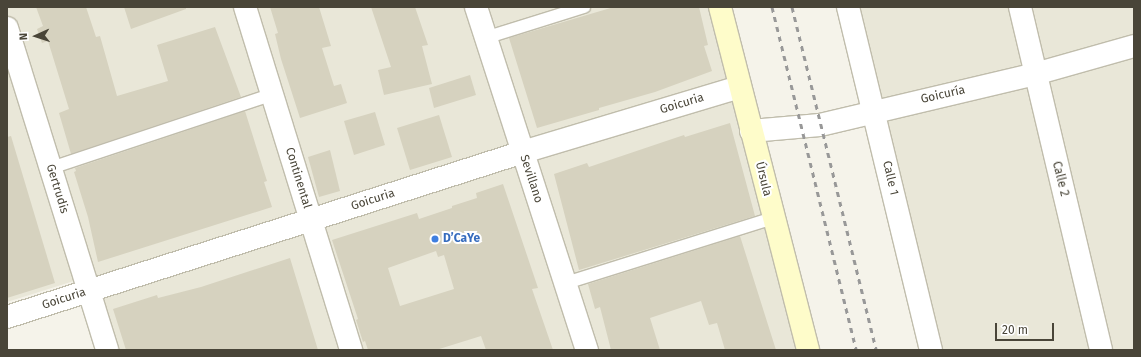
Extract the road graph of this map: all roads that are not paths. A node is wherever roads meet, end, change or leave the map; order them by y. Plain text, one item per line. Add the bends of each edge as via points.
1 (245, 7) edge
2 (476, 7) edge
3 (584, 7) edge
4 (720, 7) edge
5 (848, 7) edge
6 (1020, 7) edge
7 (7, 28) edge
8 (485, 38) junction
9 (1134, 46) edge
10 (1035, 74) junction
11 (739, 87) junction
12 (273, 94) junction
13 (874, 111) junction
14 (750, 131) junction
15 (523, 152) junction
16 (51, 168) junction
17 (773, 218) junction
18 (311, 220) junction
19 (566, 283) junction
20 (88, 291) junction
21 (7, 317) edge
22 (107, 350) edge
23 (351, 350) edge
24 (587, 350) edge
25 (808, 350) edge
26 (931, 350) edge
27 (1101, 350) edge

1 - 12 street, Continental
2 - 8 street, Sevillano
3 - 8 lane
4 - 11 street, Úrsula
5 - 13 street, Calle 1
6 - 10 street, Calle 2
7 - 16 street, Gertrudis
8 - 15 street, Sevillano
9 - 10 street, Goicuría
10 - 13 street, Goicuría
10 - 27 street, Calle 2
11 - 14 street, Úrsula
11 - 15 street, Goicuria
12 - 16 lane
12 - 18 street, Continental
13 - 14 street, Goicuría via 820,125
13 - 26 street, Calle 1
14 - 17 street, Úrsula
15 - 18 street, Goicuria
15 - 19 street, Sevillano
16 - 20 street, Gertrudis
17 - 19 lane
17 - 25 street, Úrsula
18 - 20 street, Goicuria
18 - 23 street, Continental
19 - 24 street, Sevillano
20 - 21 street, Goicuria
20 - 22 street, Gertrudis

